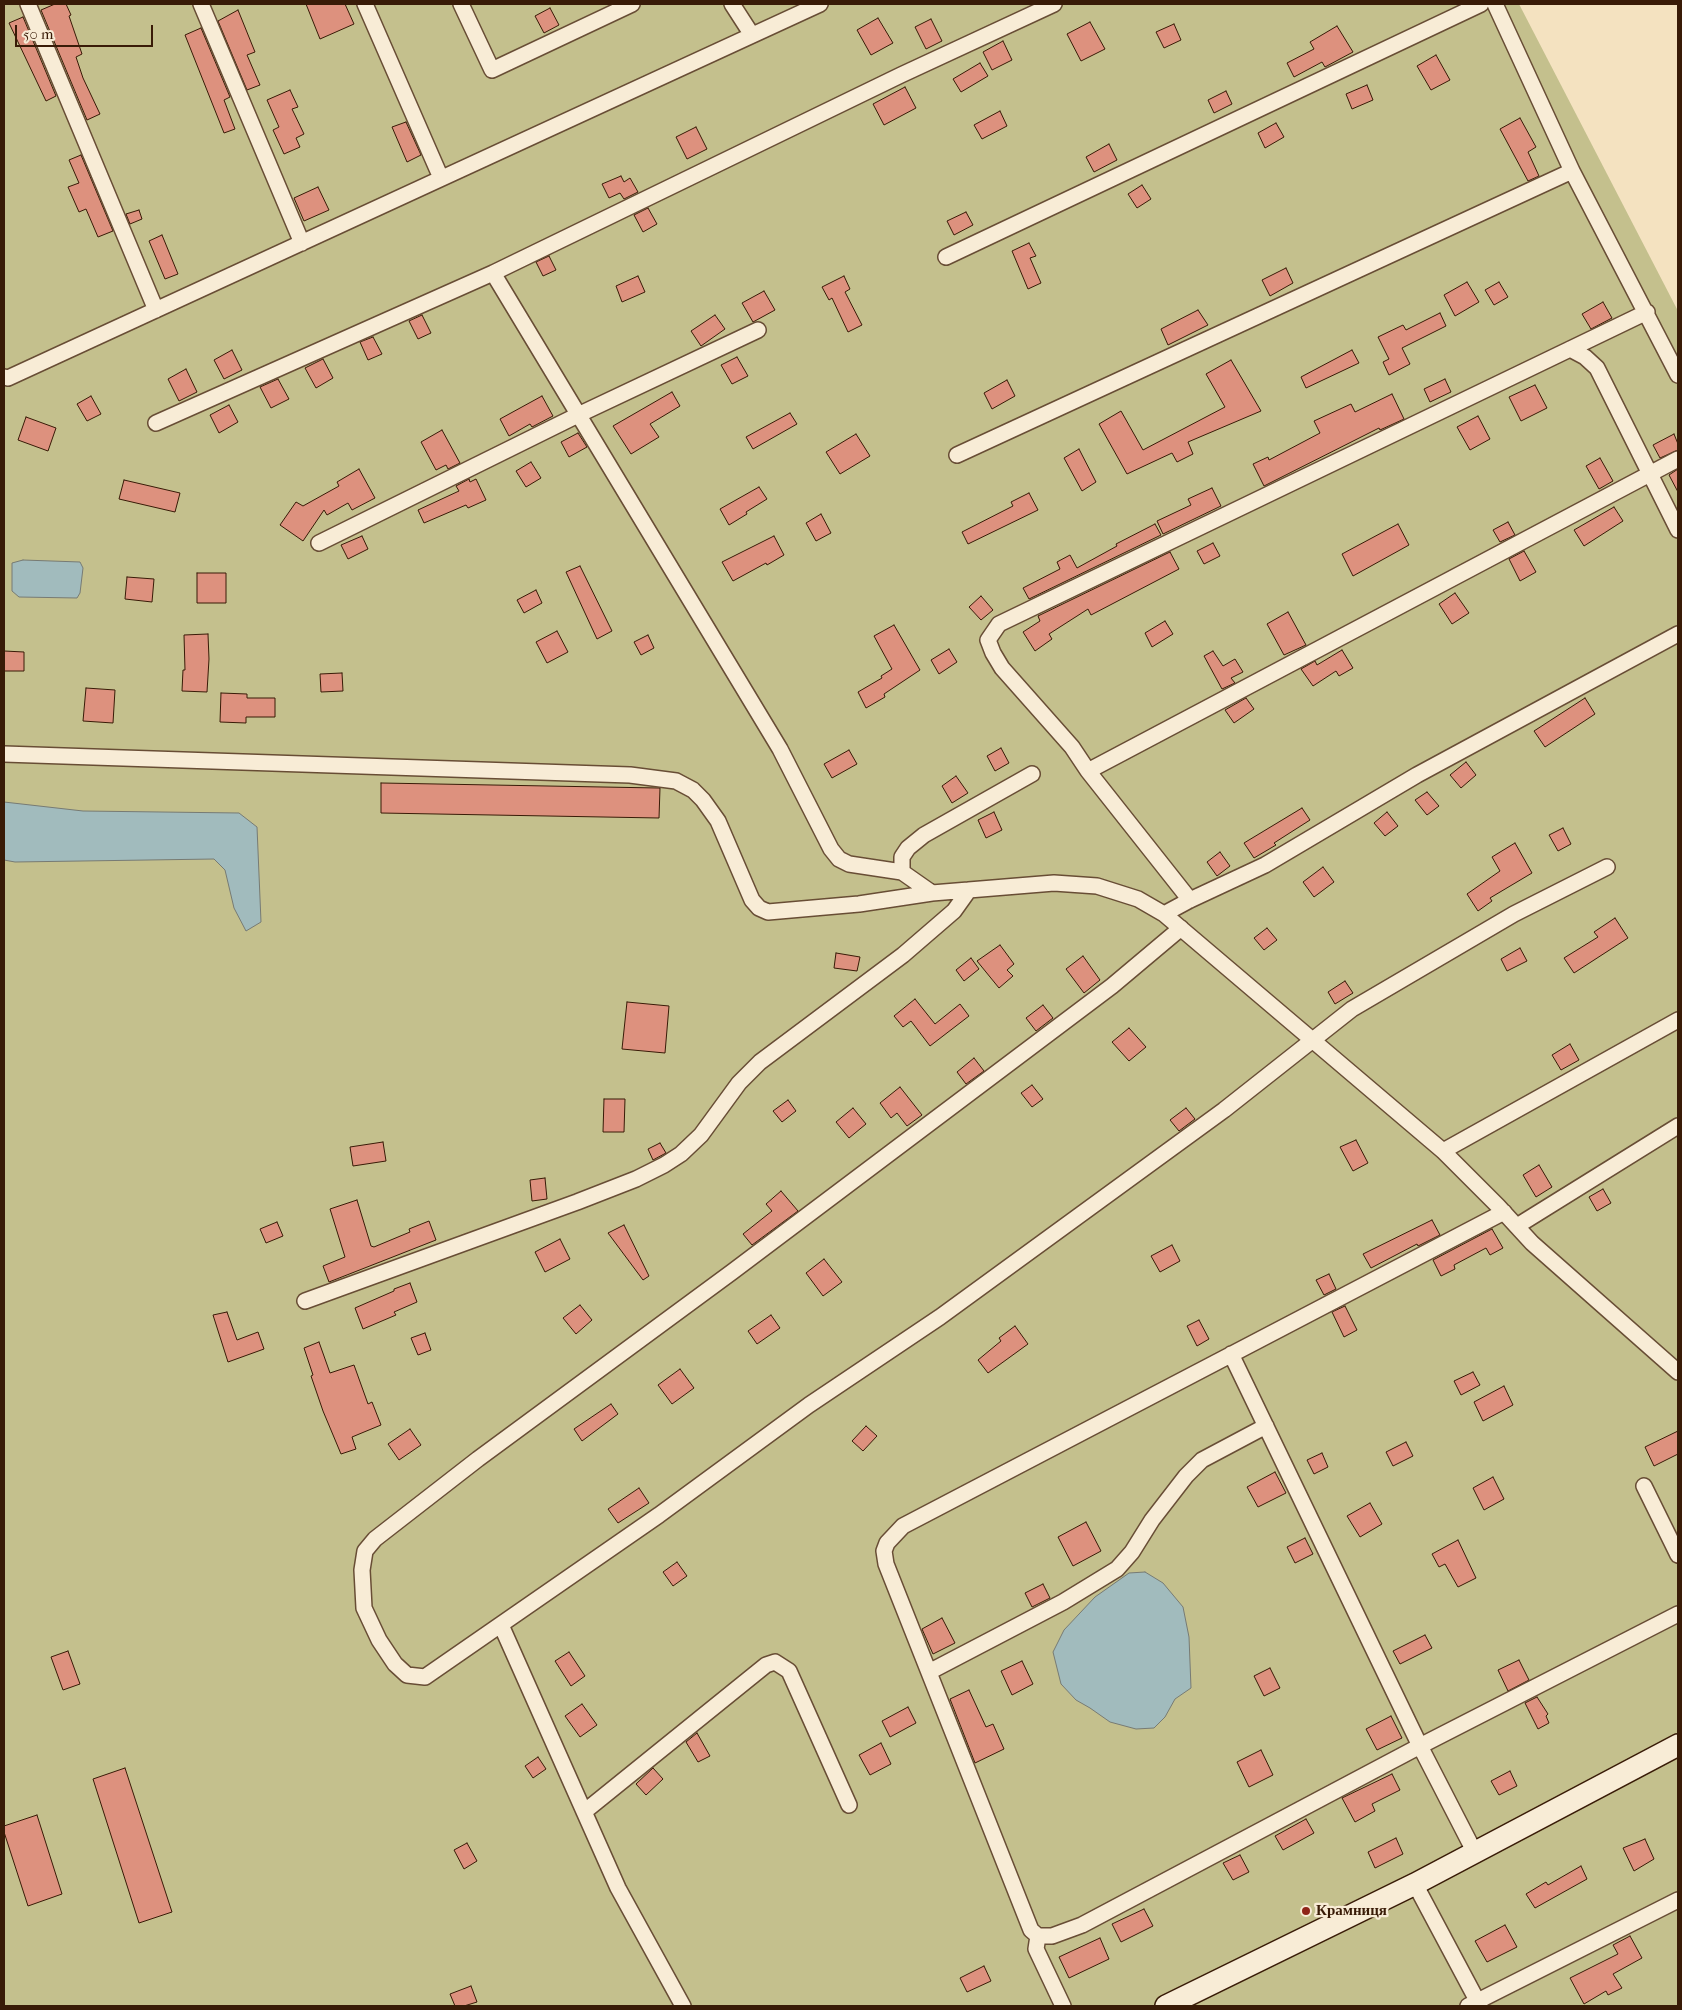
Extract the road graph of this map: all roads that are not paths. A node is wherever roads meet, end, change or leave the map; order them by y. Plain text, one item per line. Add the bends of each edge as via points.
1 (28, 4) edge
2 (201, 4) edge
3 (365, 4) edge
4 (460, 4) edge
5 (632, 4) edge
6 (732, 4) edge
7 (820, 4) edge
8 (1054, 4) edge
9 (1481, 4) edge
10 (1495, 4) edge
11 (602, 10) edge
12 (752, 35) junction
13 (1572, 171) junction
14 (441, 178) junction
15 (302, 242) junction
16 (946, 257) dead end
17 (493, 273) junction
18 (156, 310) junction
19 (1647, 312) junction
20 (758, 330) dead end
21 (1570, 349) junction
22 (1678, 374) edge
23 (4, 377) edge
24 (578, 415) junction
25 (156, 423) dead end
26 (957, 455) dead end
27 (1678, 459) edge
28 (1649, 474) junction
29 (1678, 530) edge
30 (319, 543) dead end
31 (1678, 634) edge
32 (4, 754) edge
33 (1088, 771) junction
34 (1032, 774) dead end
35 (1607, 867) dead end
36 (902, 872) junction
37 (969, 890) junction
38 (932, 894) junction
39 (1190, 900) junction
40 (1164, 914) junction
41 (1181, 928) junction
42 (1678, 1020) edge
43 (1313, 1039) junction
44 (1678, 1126) edge
45 (1443, 1151) junction
46 (1504, 1212) junction
47 (1517, 1226) junction
48 (305, 1301) dead end
49 (1231, 1354) junction
50 (1678, 1372) edge
51 (1266, 1426) junction
52 (1644, 1486) dead end
53 (1678, 1555) edge
54 (1678, 1614) edge
55 (501, 1625) junction
56 (929, 1672) junction
57 (1678, 1745) edge
58 (1420, 1746) junction
59 (849, 1805) dead end
60 (584, 1812) junction
61 (1474, 1851) junction
62 (1415, 1884) junction
63 (1678, 1900) edge
64 (1038, 1936) junction
65 (1475, 2005) edge
66 (683, 2006) edge
67 (1063, 2006) edge
68 (1166, 2006) edge

1 - 18 street
2 - 15 street
3 - 14 street
4 - 11 street via 492,70
5 - 11 street
6 - 12 street
7 - 12 street
8 - 17 street
9 - 16 street
10 - 13 street
12 - 14 street
13 - 19 street
13 - 26 street
14 - 15 street
15 - 18 street
17 - 24 street
17 - 25 street
18 - 23 street via 8,378
19 - 21 street
19 - 22 street
20 - 24 street
21 - 28 street via 1596,368
21 - 33 street via 998,624 988,640 1002,668 1072,747
24 - 30 street
24 - 36 street via 780,749 831,849 839,860 849,864
27 - 28 street
28 - 29 street
28 - 33 street
31 - 39 street via 1416,776 1265,865
32 - 38 street via 630,775 676,781 693,790 718,821 752,900 768,912
33 - 39 street
34 - 36 street via 924,835 902,857
35 - 43 street via 1514,914 1352,1009
36 - 38 street
37 - 38 street
37 - 40 street via 1054,883 1098,886 1138,899
37 - 48 street via 954,911 903,955 760,1062 739,1083 702,1135 664,1165 577,1202
39 - 40 street
40 - 41 street
41 - 43 street
41 - 55 street via 1112,986 478,1459 375,1539 365,1551 362,1570 364,1608 379,1640 407,1675 425,1677
42 - 45 street
43 - 45 street
43 - 55 street via 1224,1110 940,1317 808,1405 659,1515
44 - 47 street
45 - 46 street
46 - 47 street
46 - 49 street
47 - 50 street via 1532,1243
49 - 51 street
49 - 56 street via 902,1526 887,1543 884,1551 886,1564
51 - 56 street via 1202,1460 1186,1476 1117,1569 1063,1602
51 - 58 street
52 - 53 street
54 - 58 street
55 - 60 street
56 - 64 street via 1031,1930
57 - 61 street
58 - 61 street
58 - 64 street via 1082,1926 1052,1936
59 - 60 street via 788,1671 776,1662 766,1665
60 - 66 street via 618,1888
61 - 62 street
62 - 65 street
62 - 68 street
63 - 65 street
64 - 67 street via 1036,1949

